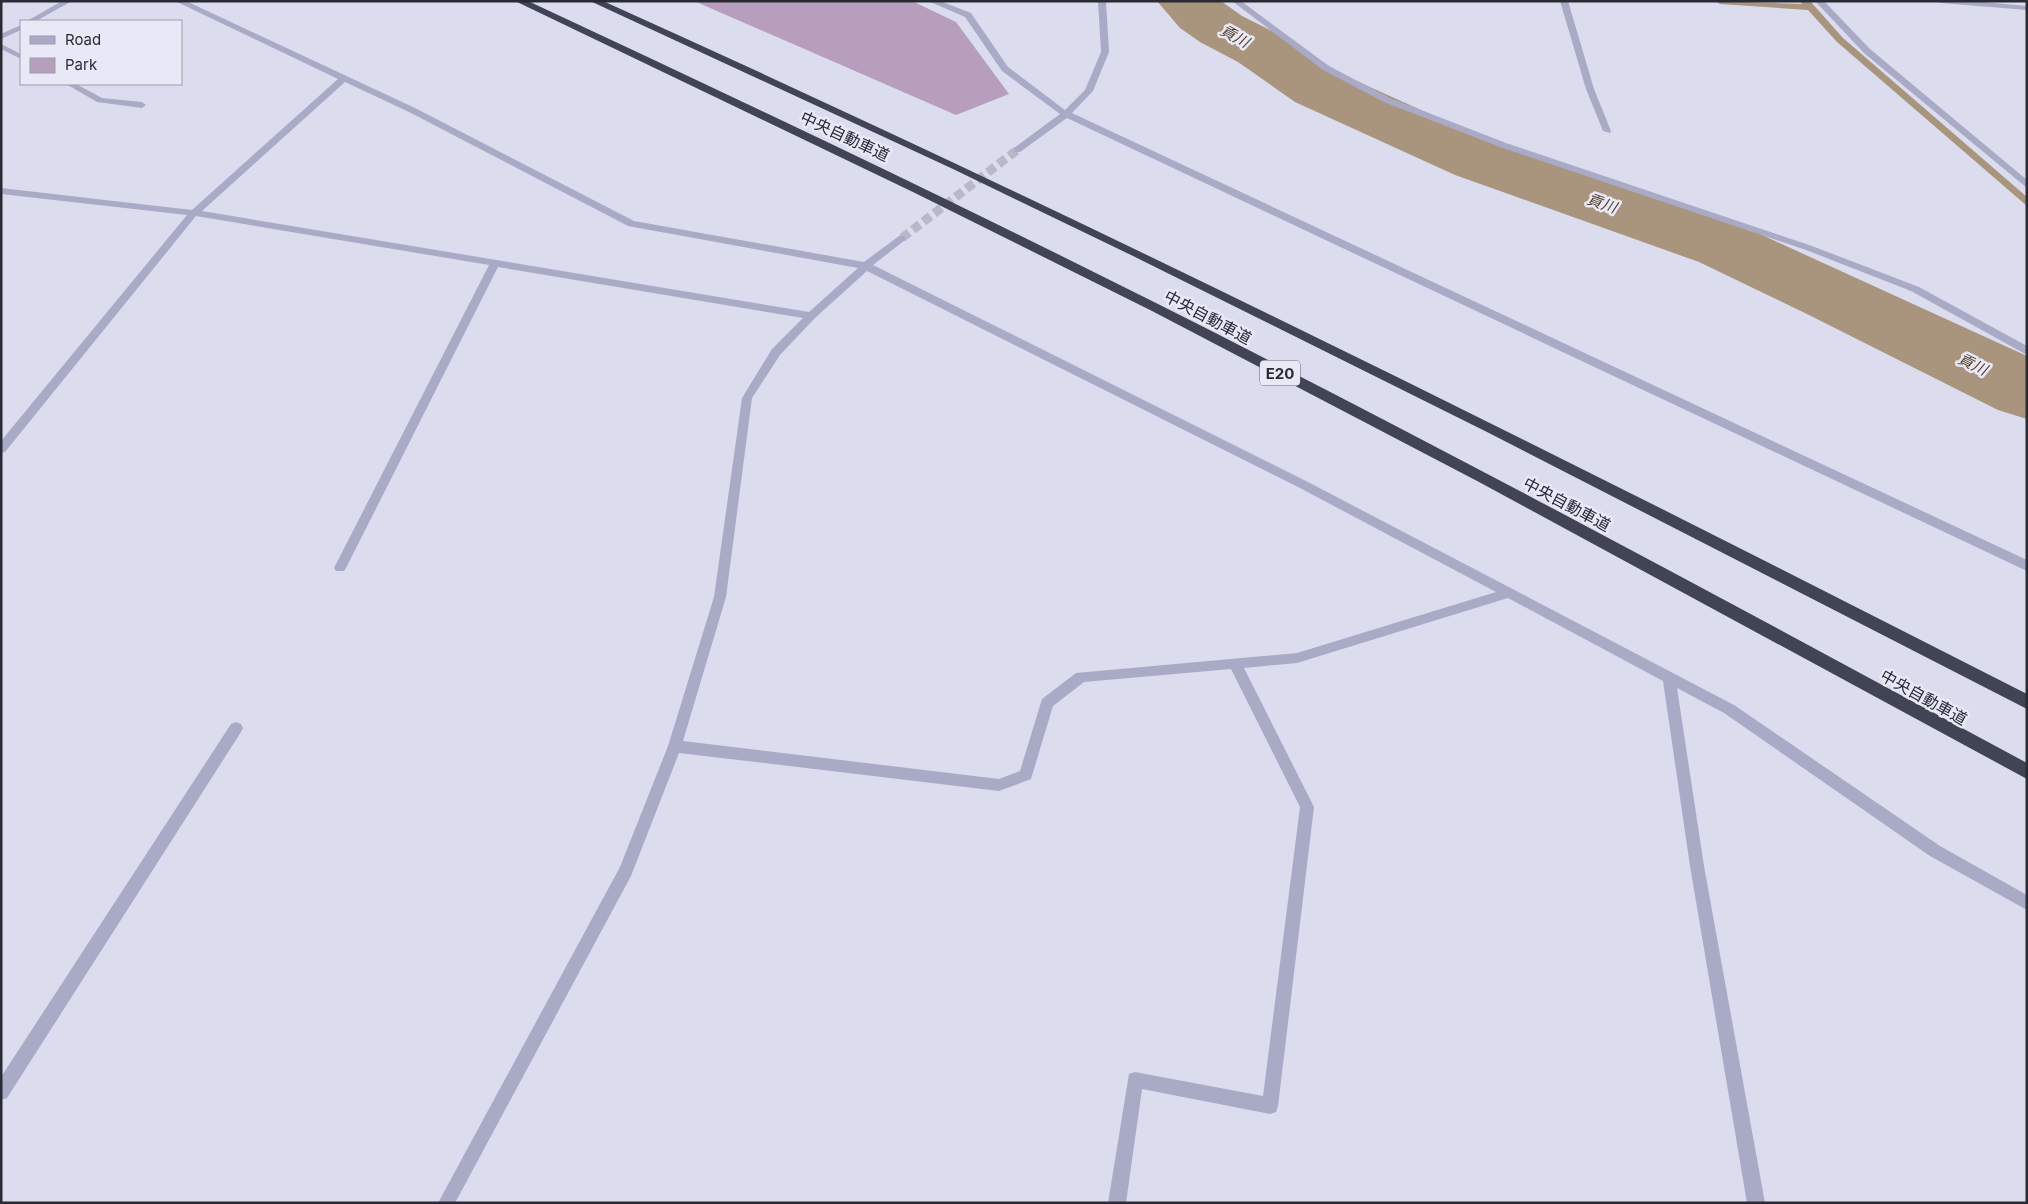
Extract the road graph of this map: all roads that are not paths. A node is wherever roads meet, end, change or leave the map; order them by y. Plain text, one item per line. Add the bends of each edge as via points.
1 (68, 1) edge
2 (179, 1) edge
3 (520, 1) edge
4 (595, 1) edge
5 (932, 1) edge
6 (1102, 1) edge
7 (1236, 1) edge
8 (1564, 1) edge
9 (1818, 1) edge
10 (1941, 1) edge
11 (2027, 8) edge
12 (33, 20) edge
13 (20, 27) edge
14 (1, 37) edge
15 (1, 46) edge
16 (20, 56) edge
17 (344, 78) junction
18 (72, 85) edge
19 (142, 105) dead end
20 (1066, 114) junction
21 (1607, 131) dead end
22 (1017, 150) tunnel mouth
23 (2027, 185) edge
24 (1, 191) edge
25 (194, 213) junction
26 (902, 238) tunnel mouth
27 (495, 263) junction
28 (866, 266) junction
29 (811, 316) junction
30 (2027, 351) edge
31 (1, 449) edge
32 (2027, 566) edge
33 (340, 568) dead end
34 (1509, 593) junction
35 (1235, 664) junction
36 (1668, 678) junction
37 (2027, 702) edge
38 (236, 728) dead end
39 (676, 746) junction
40 (2027, 772) edge
41 (2027, 903) edge
42 (1, 1092) edge
43 (446, 1203) edge
44 (1117, 1203) edge
45 (1756, 1203) edge

1 - 12 street
2 - 17 street
3 - 40 highway, 中央自動車道 / E20 via 874,168 1158,309 1674,579
4 - 37 highway, 中央自動車道 via 913,145 1192,279
5 - 20 street via 968,15 1005,69
6 - 20 street via 1105,52 1089,91
7 - 30 street via 1326,68 1387,100 1503,145 1818,251 1915,289
8 - 21 street via 1590,89
9 - 23 street via 1867,50
10 - 11 street
13 - 14 street
15 - 16 street
17 - 25 street
17 - 28 street via 631,224
18 - 19 street via 100,100
20 - 22 street
20 - 32 street
24 - 25 street
25 - 27 street
25 - 31 street
26 - 28 street
27 - 29 street
27 - 33 street
28 - 29 street
28 - 34 street via 1304,485
29 - 39 street via 776,352 747,398 720,597
34 - 35 street via 1297,658
34 - 36 street
35 - 39 street via 1081,677 1047,704 1026,775 999,785
35 - 44 street via 1307,807 1270,1106 1135,1080
36 - 41 street via 1729,709 1935,851
36 - 45 street
38 - 42 street
39 - 43 street via 626,871

